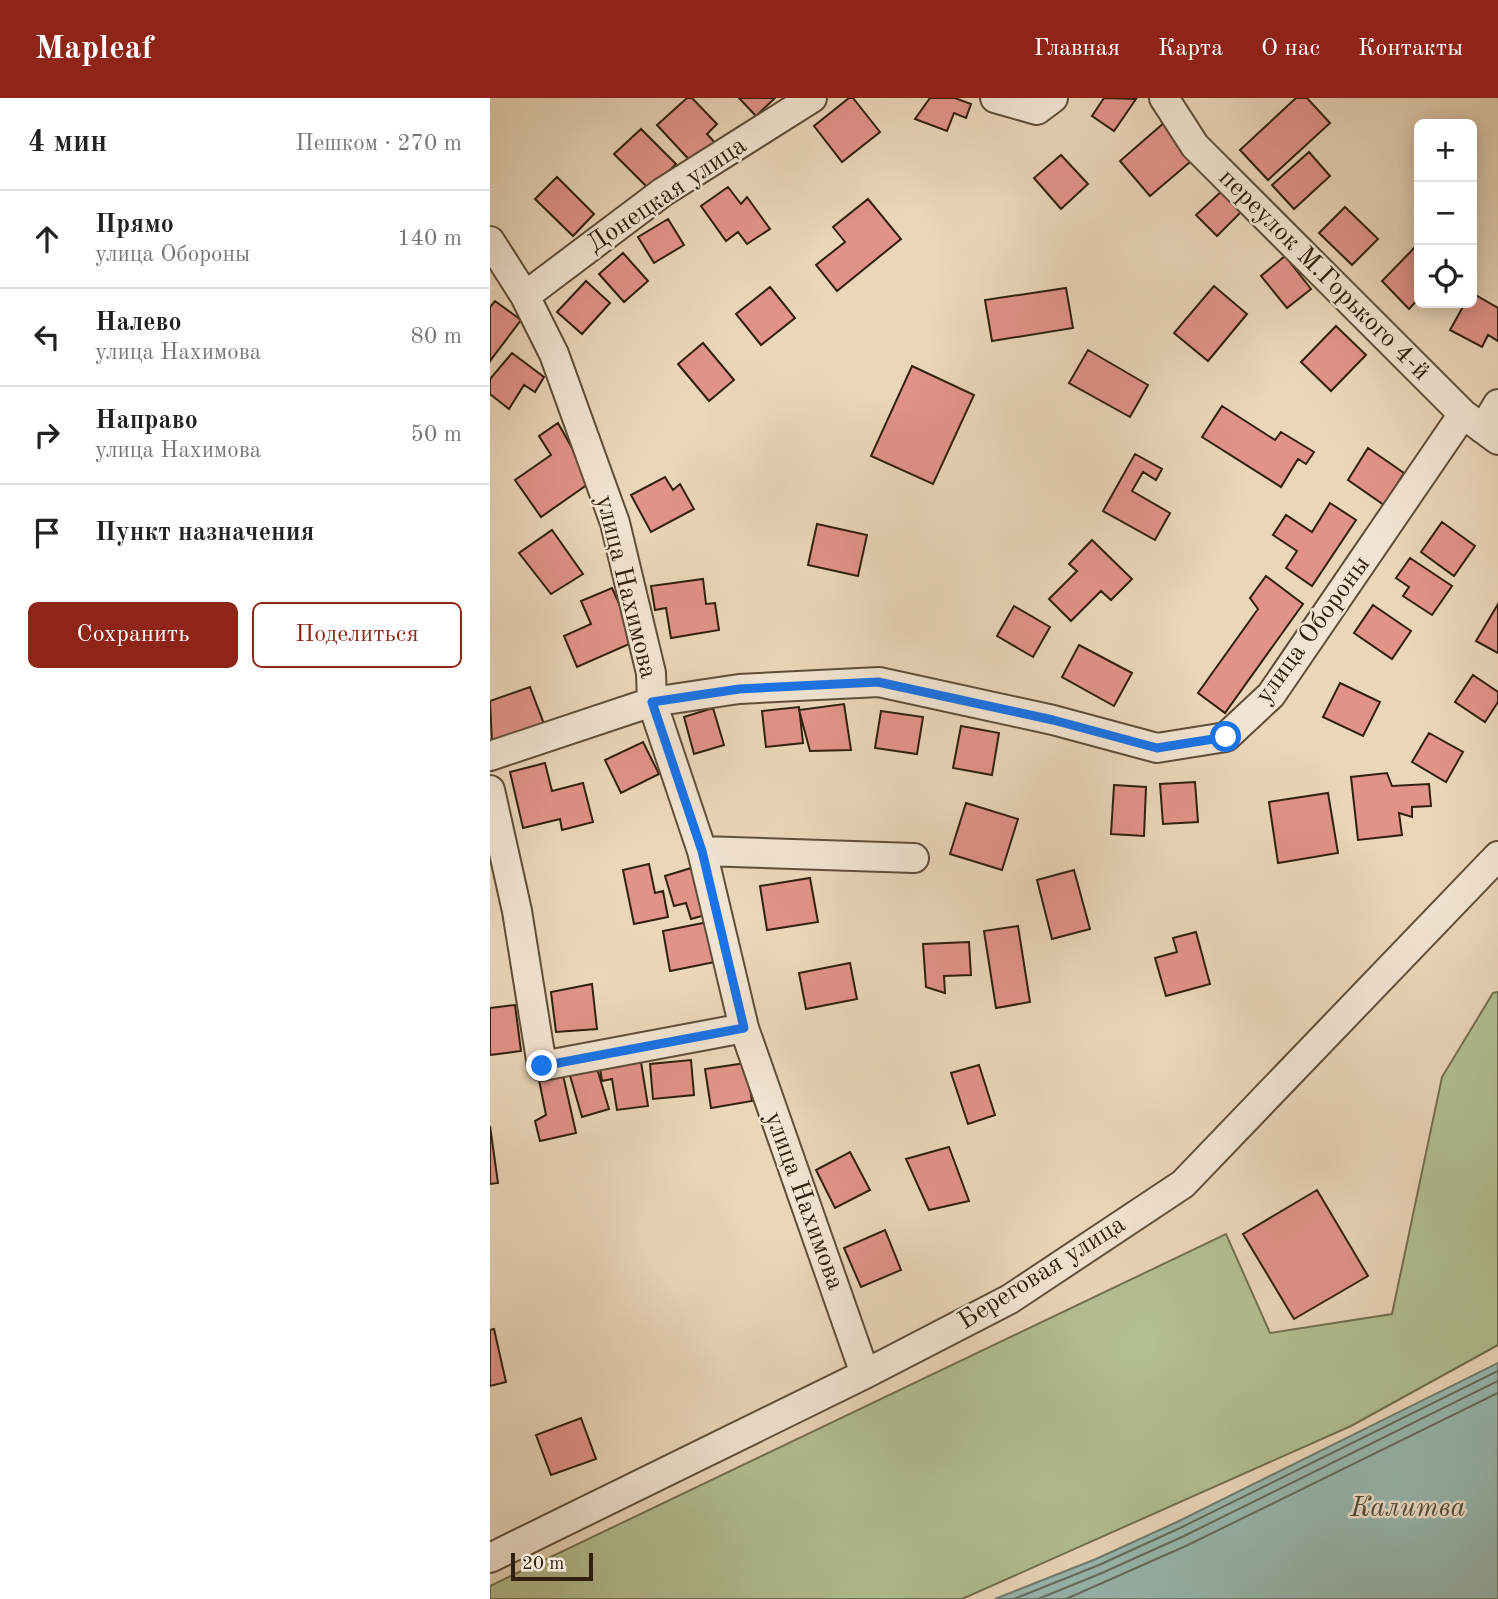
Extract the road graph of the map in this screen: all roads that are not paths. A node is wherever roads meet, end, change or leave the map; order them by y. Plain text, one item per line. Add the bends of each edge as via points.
1 (812, 98) edge
2 (995, 98) edge
3 (1053, 98) edge
4 (1164, 98) edge
5 (495, 262) edge
6 (525, 296) junction
7 (1498, 404) edge
8 (1481, 428) edge
9 (652, 702) junction
10 (490, 757) edge
11 (490, 790) edge
12 (702, 851) junction
13 (1498, 856) edge
14 (914, 858) dead end
15 (744, 1028) junction
16 (865, 1374) junction
17 (490, 1558) edge

1 - 6 street, Донецкая улица via 663,192
2 - 3 street via 1037,110
4 - 8 street, переулок М.Горького 4-й via 1195,146
5 - 6 street, улица Нахимова
6 - 9 street, улица Нахимова via 554,354 615,523 651,673
7 - 8 street, улица Обороны
8 - 9 street, улица Обороны via 1270,695 1226,737 1157,748 878,682 739,689
9 - 10 street, улица Обороны
9 - 12 street, улица Нахимова
11 - 15 street via 517,911 542,1066
12 - 14 street
12 - 15 street, улица Нахимова
13 - 16 street, Береговая улица via 1183,1184 1010,1299
15 - 16 street, улица Нахимова
16 - 17 street, Береговая улица

